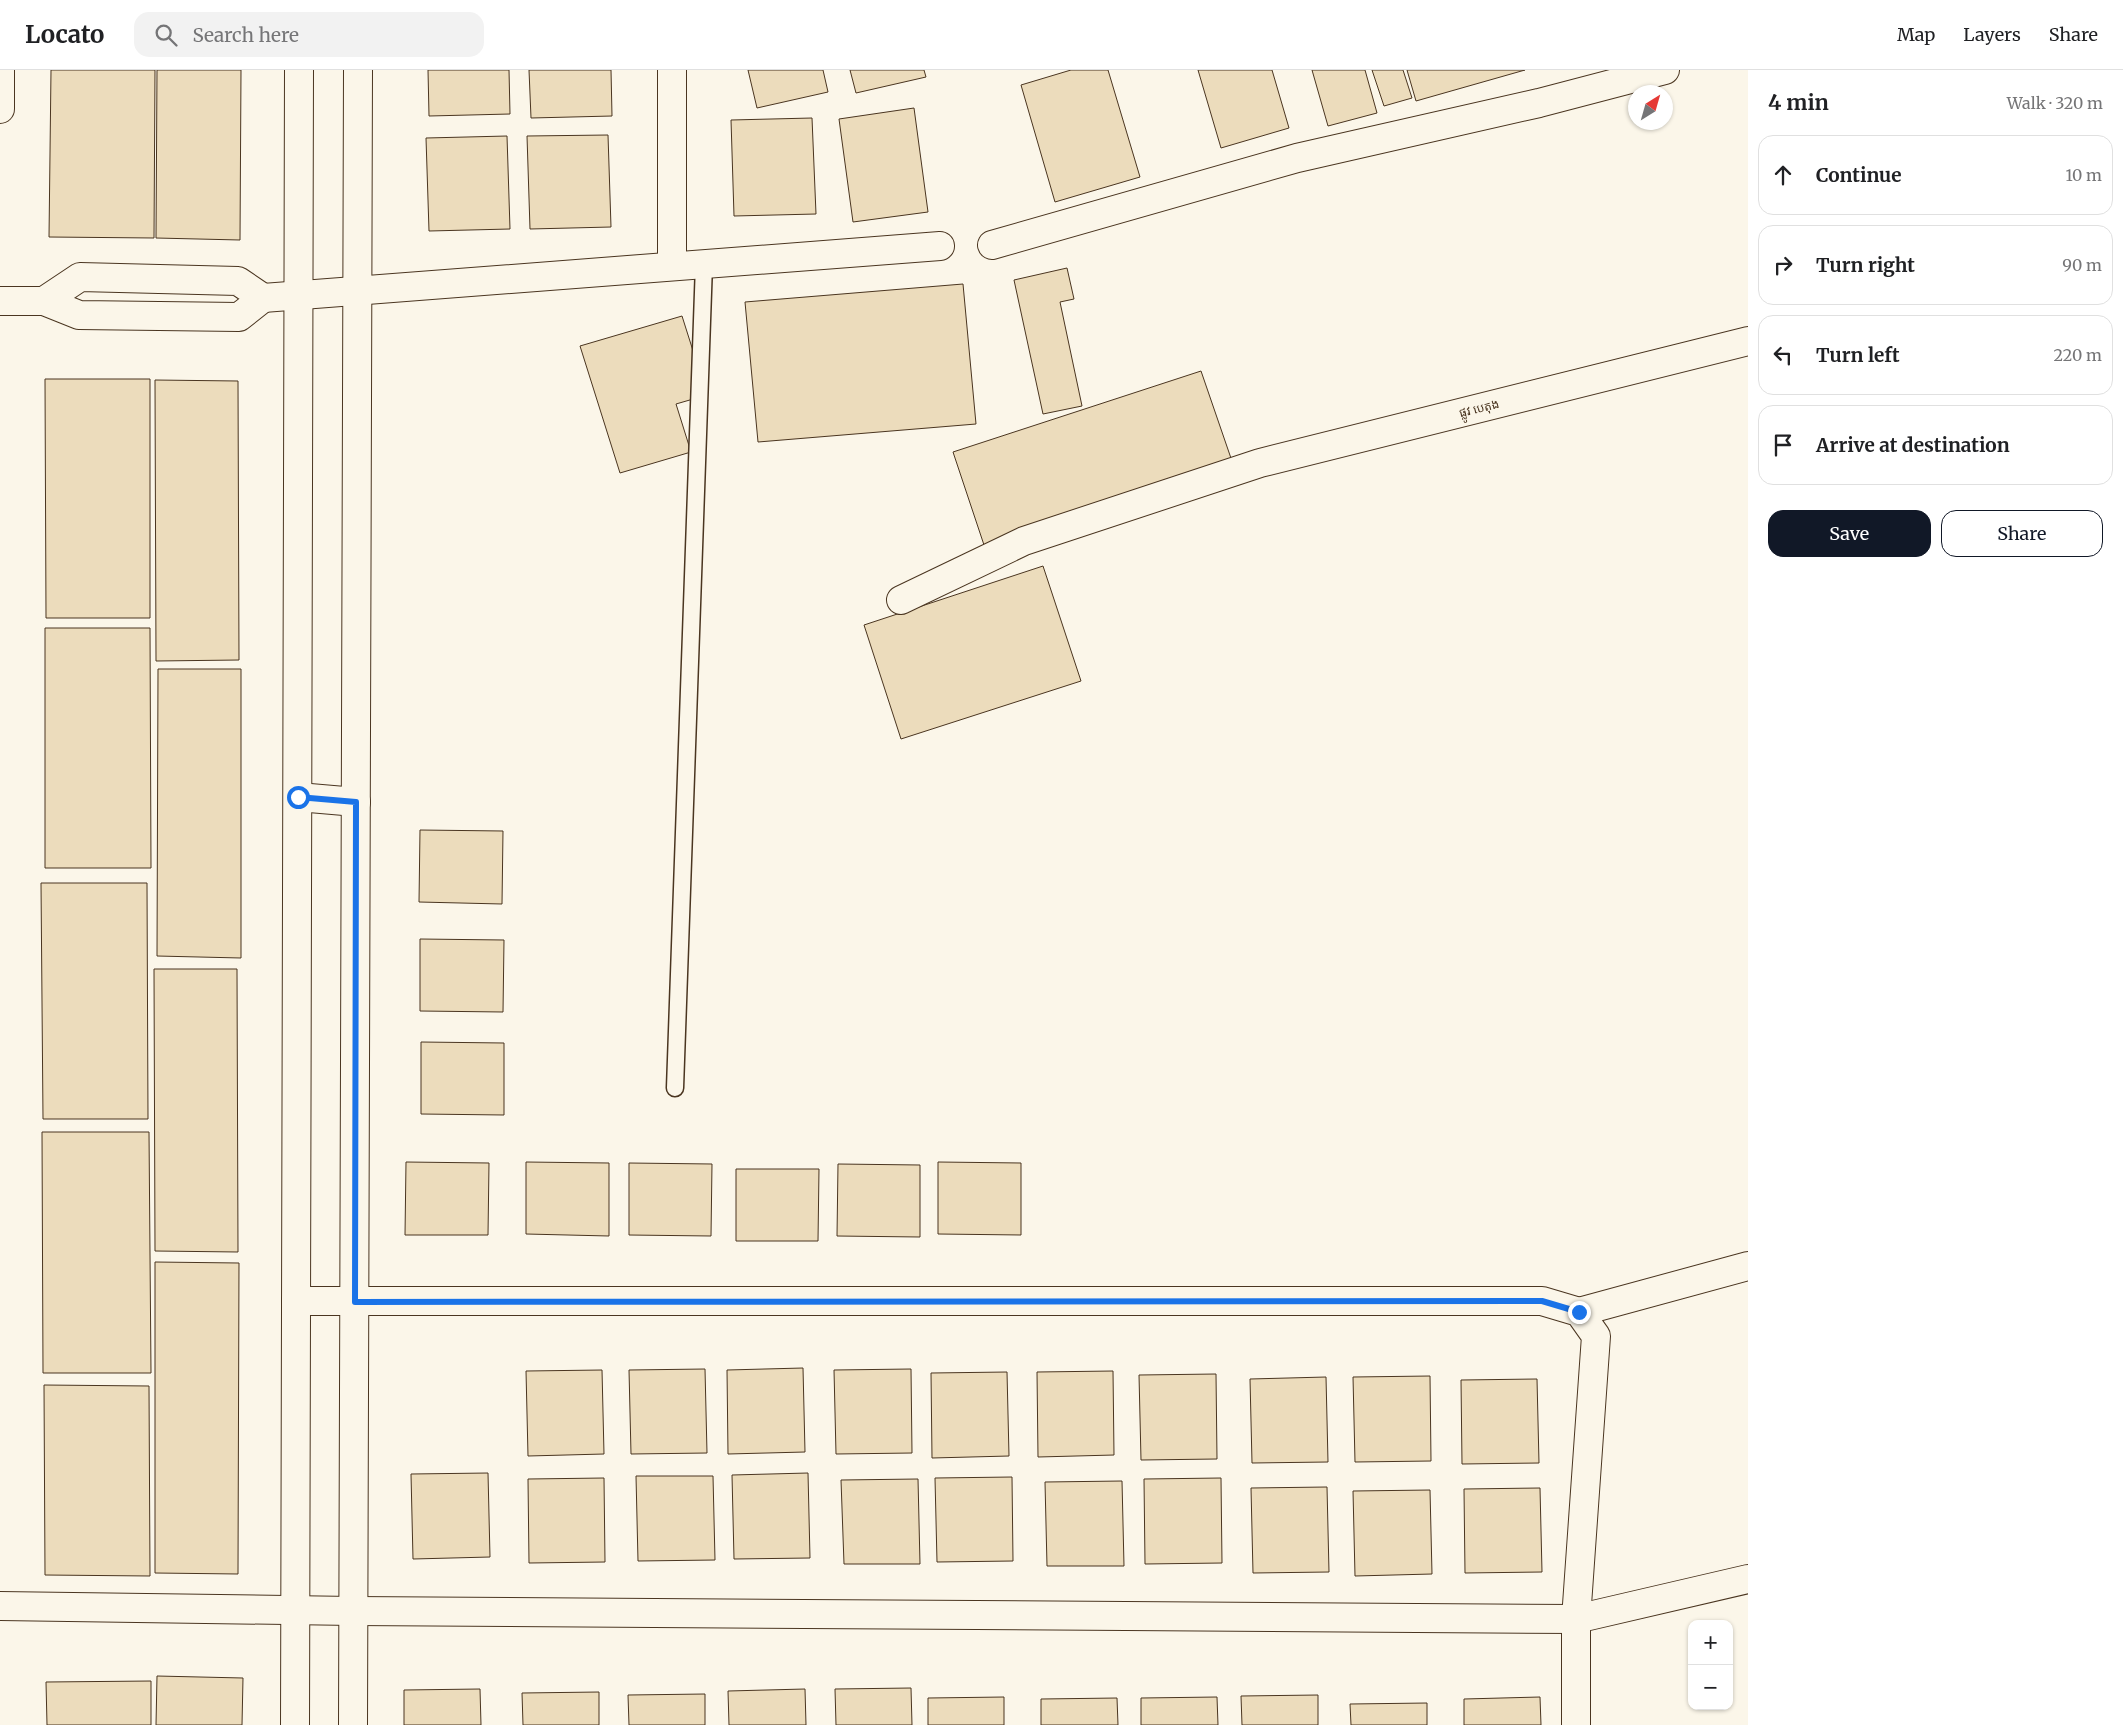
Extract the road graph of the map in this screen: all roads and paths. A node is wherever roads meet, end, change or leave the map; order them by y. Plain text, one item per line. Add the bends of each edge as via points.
1 (0, 70) edge
2 (299, 70) edge
3 (358, 70) edge
4 (672, 70) edge
5 (1665, 70) edge
6 (0, 109) edge
7 (992, 245) dead end
8 (940, 246) dead end
9 (704, 264) junction
10 (672, 266) junction
11 (358, 291) junction
12 (298, 295) junction
13 (263, 298) junction
14 (44, 300) junction
15 (0, 301) edge
16 (1748, 342) edge
17 (901, 600) dead end
18 (298, 797) junction
19 (356, 802) junction
20 (675, 1088) dead end
21 (1748, 1266) edge
22 (296, 1302) junction
23 (355, 1302) junction
24 (1579, 1312) junction
25 (1748, 1579) edge
26 (0, 1606) edge
27 (295, 1610) junction
28 (353, 1611) junction
29 (1576, 1619) junction
30 (295, 1725) edge
31 (353, 1725) edge
32 (1576, 1725) edge

1 - 6 street
2 - 12 street
3 - 11 street
4 - 10 street
5 - 7 street via 1539,103 1297,158
8 - 9 street
9 - 10 street
9 - 20 lane
10 - 11 street
11 - 12 street
11 - 19 street
12 - 13 street
12 - 18 street
13 - 14 street via 239,317 79,315
13 - 14 street via 238,281 80,277
14 - 15 street
16 - 17 street, ផ្លូវ បេតុង via 1260,463 1024,541
18 - 19 street
18 - 22 street
19 - 23 street
21 - 24 street
22 - 23 street
22 - 27 street
23 - 24 street via 1542,1301
23 - 28 street
24 - 29 street via 1596,1336
25 - 29 street
26 - 27 street
27 - 28 street
27 - 30 street
28 - 29 street
28 - 31 street
29 - 32 street

